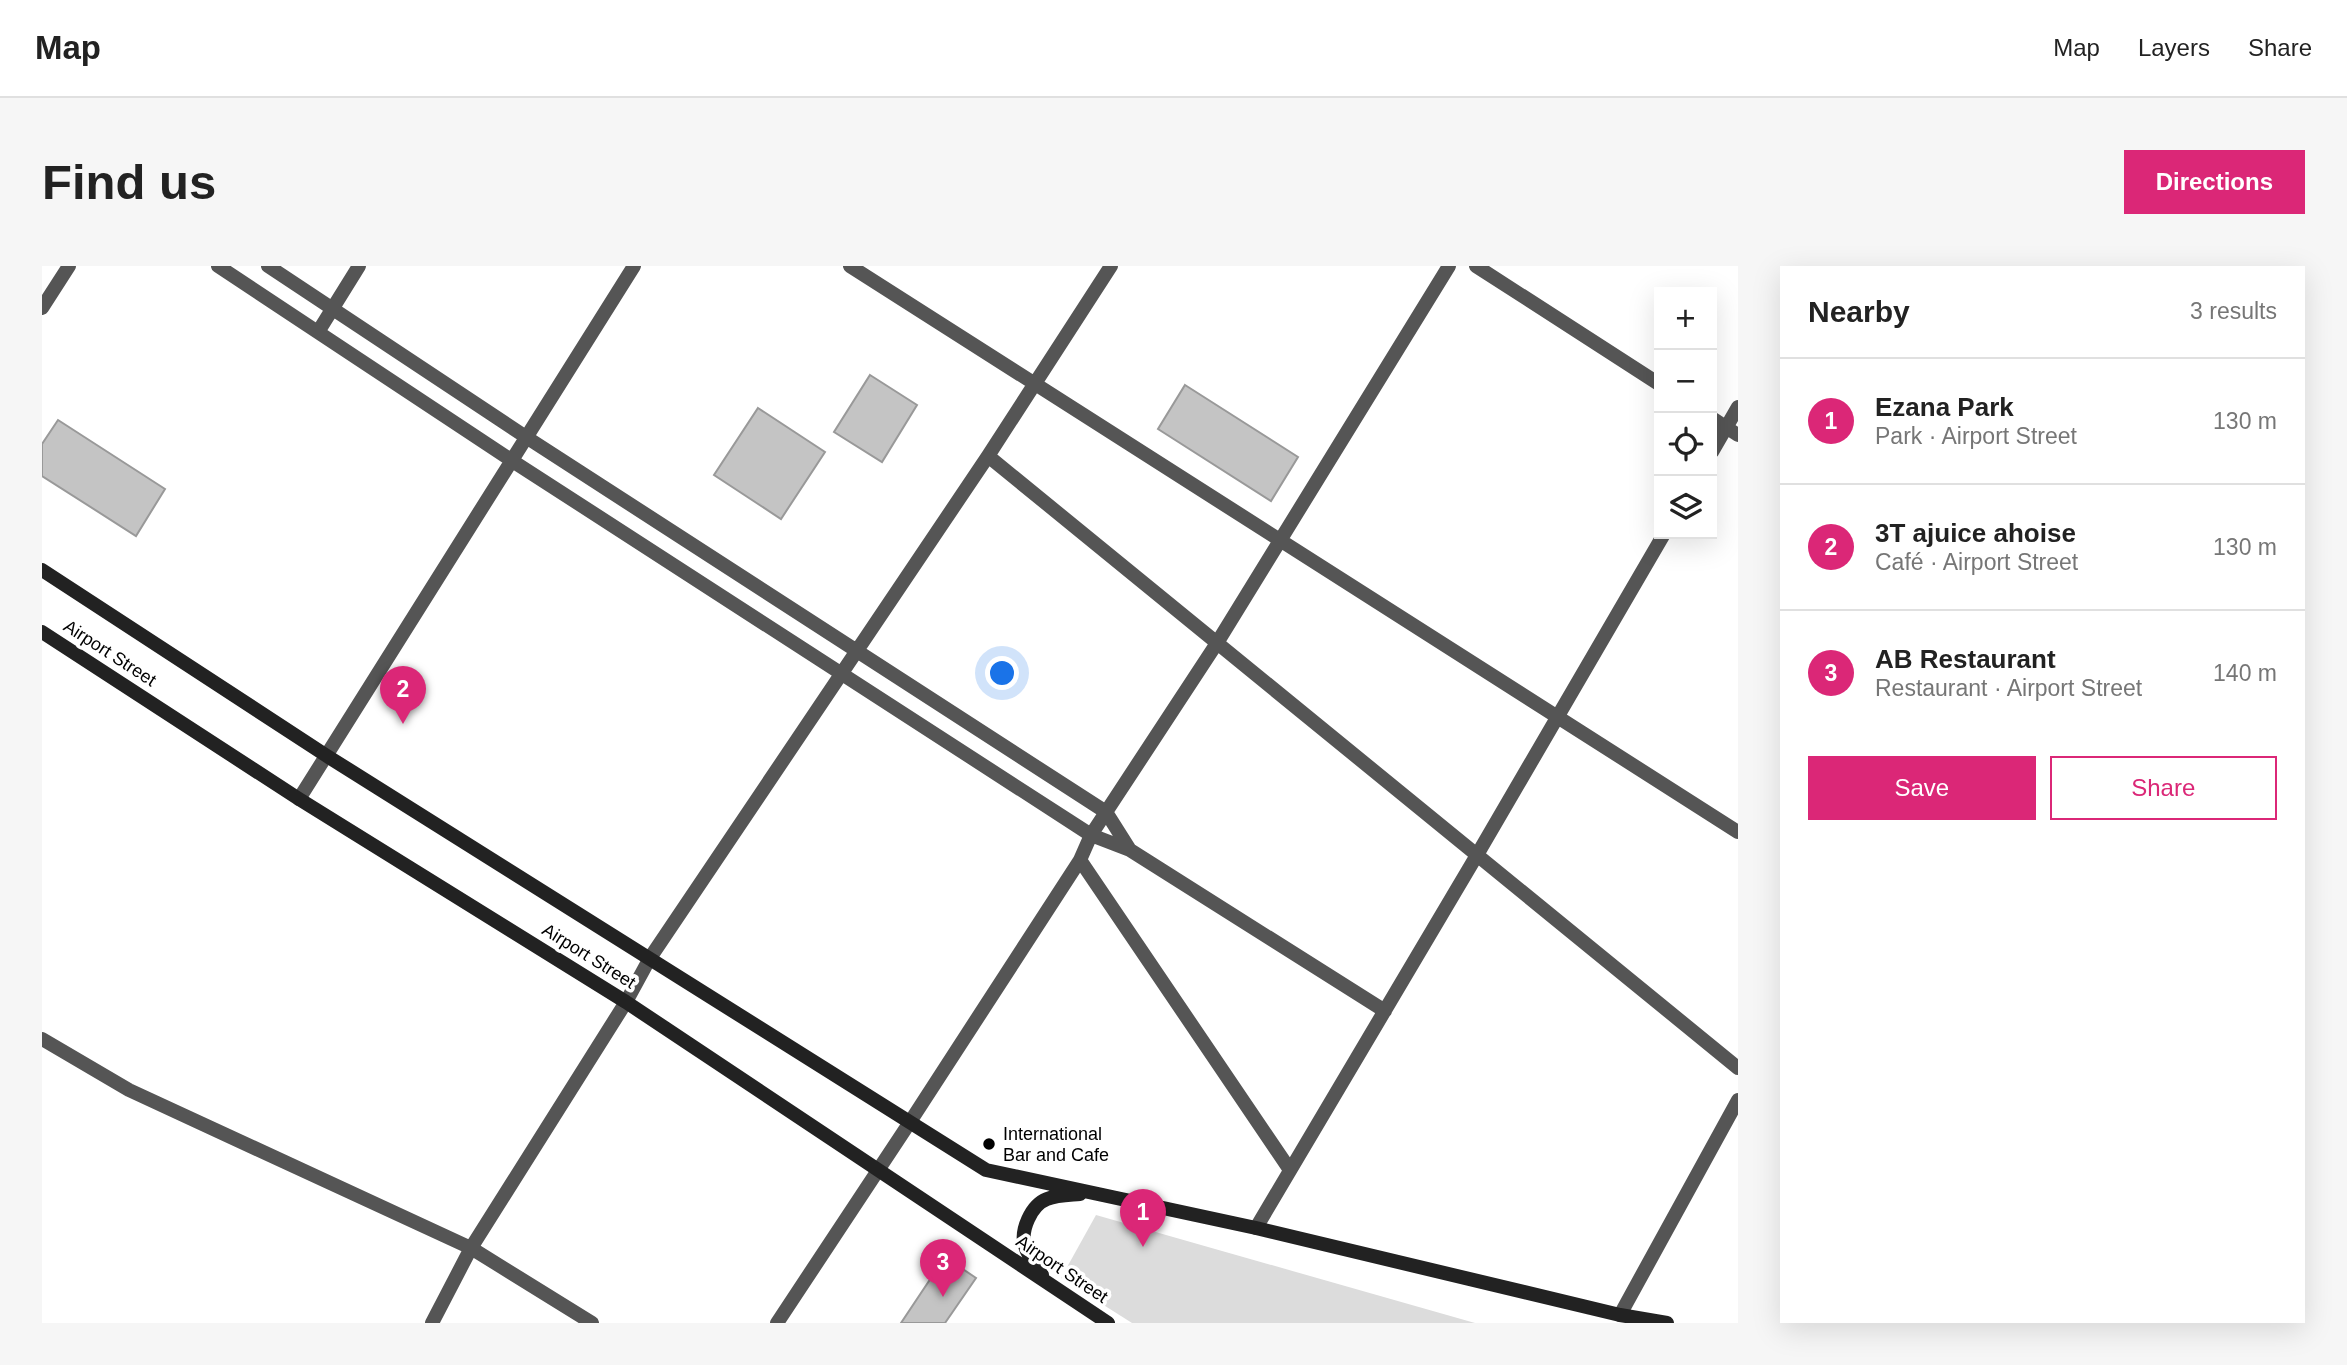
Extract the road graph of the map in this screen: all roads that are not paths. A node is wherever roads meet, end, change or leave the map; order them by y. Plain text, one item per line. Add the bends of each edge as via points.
1 (69, 266) edge
2 (218, 266) edge
3 (268, 266) edge
4 (359, 266) edge
5 (634, 266) edge
6 (850, 266) edge
7 (1111, 266) edge
8 (1449, 266) edge
9 (1476, 266) edge
10 (42, 308) edge
11 (332, 309) junction
12 (318, 332) junction
13 (1654, 381) edge
14 (1035, 384) junction
15 (1738, 407) edge
16 (1717, 421) edge
17 (1732, 431) edge
18 (526, 437) junction
19 (1717, 447) edge
20 (988, 456) junction
21 (511, 460) junction
22 (1661, 539) edge
23 (1280, 540) junction
24 (42, 570) edge
25 (42, 632) edge
26 (1217, 643) junction
27 (858, 650) junction
28 (842, 674) junction
29 (1557, 716) junction
30 (327, 756) junction
31 (299, 799) junction
32 (1106, 812) junction
33 (1738, 832) edge
34 (1091, 835) junction
35 (1130, 850) junction
36 (1477, 855) junction
37 (1080, 860) junction
38 (650, 958) junction
39 (626, 1002) junction
40 (1385, 1011) junction
41 (42, 1039) edge
42 (1738, 1068) edge
43 (1738, 1101) edge
44 (911, 1122) junction
45 (878, 1170) junction
46 (1290, 1170) junction
47 (1095, 1193) junction
48 (1256, 1228) junction
49 (471, 1248) junction
50 (1046, 1281) junction
51 (1621, 1319) edge
52 (432, 1323) edge
53 (592, 1323) edge
54 (777, 1323) edge
55 (1108, 1323) edge
56 (1667, 1323) edge

1 - 10 street
2 - 12 street
3 - 11 street
4 - 11 street
5 - 18 street
6 - 14 street
7 - 14 street
8 - 23 street
9 - 13 street
11 - 12 street
11 - 18 street
12 - 21 street
14 - 20 street
14 - 23 street
15 - 17 street
16 - 17 street
17 - 19 street
18 - 21 street
18 - 27 street
20 - 26 street
20 - 27 street
21 - 28 street
21 - 30 street
22 - 29 street
23 - 26 street
23 - 29 street
24 - 30 main road, Airport Street
25 - 31 main road, Airport Street
26 - 32 street
26 - 36 street
27 - 28 street
27 - 32 street
28 - 34 street
28 - 38 street
29 - 33 street
29 - 36 street
30 - 31 street
30 - 38 main road, Airport Street
31 - 39 main road, Airport Street
32 - 34 street
32 - 35 street
34 - 35 street
34 - 37 street
35 - 40 street
36 - 40 street
36 - 42 street
37 - 44 street
37 - 46 street
38 - 39 street
38 - 44 main road, Airport Street
39 - 45 main road, Airport Street
39 - 49 street
40 - 46 street
41 - 49 street via 129,1090
43 - 51 street
44 - 45 street
44 - 47 main road, Airport Street via 986,1170
45 - 50 main road, Airport Street
45 - 54 street
46 - 48 street
47 - 48 main road
47 - 50 main road via 1044,1200 1029,1219 1023,1243
48 - 51 main road
49 - 52 street
49 - 53 street
50 - 55 main road, Airport Street
51 - 56 main road

